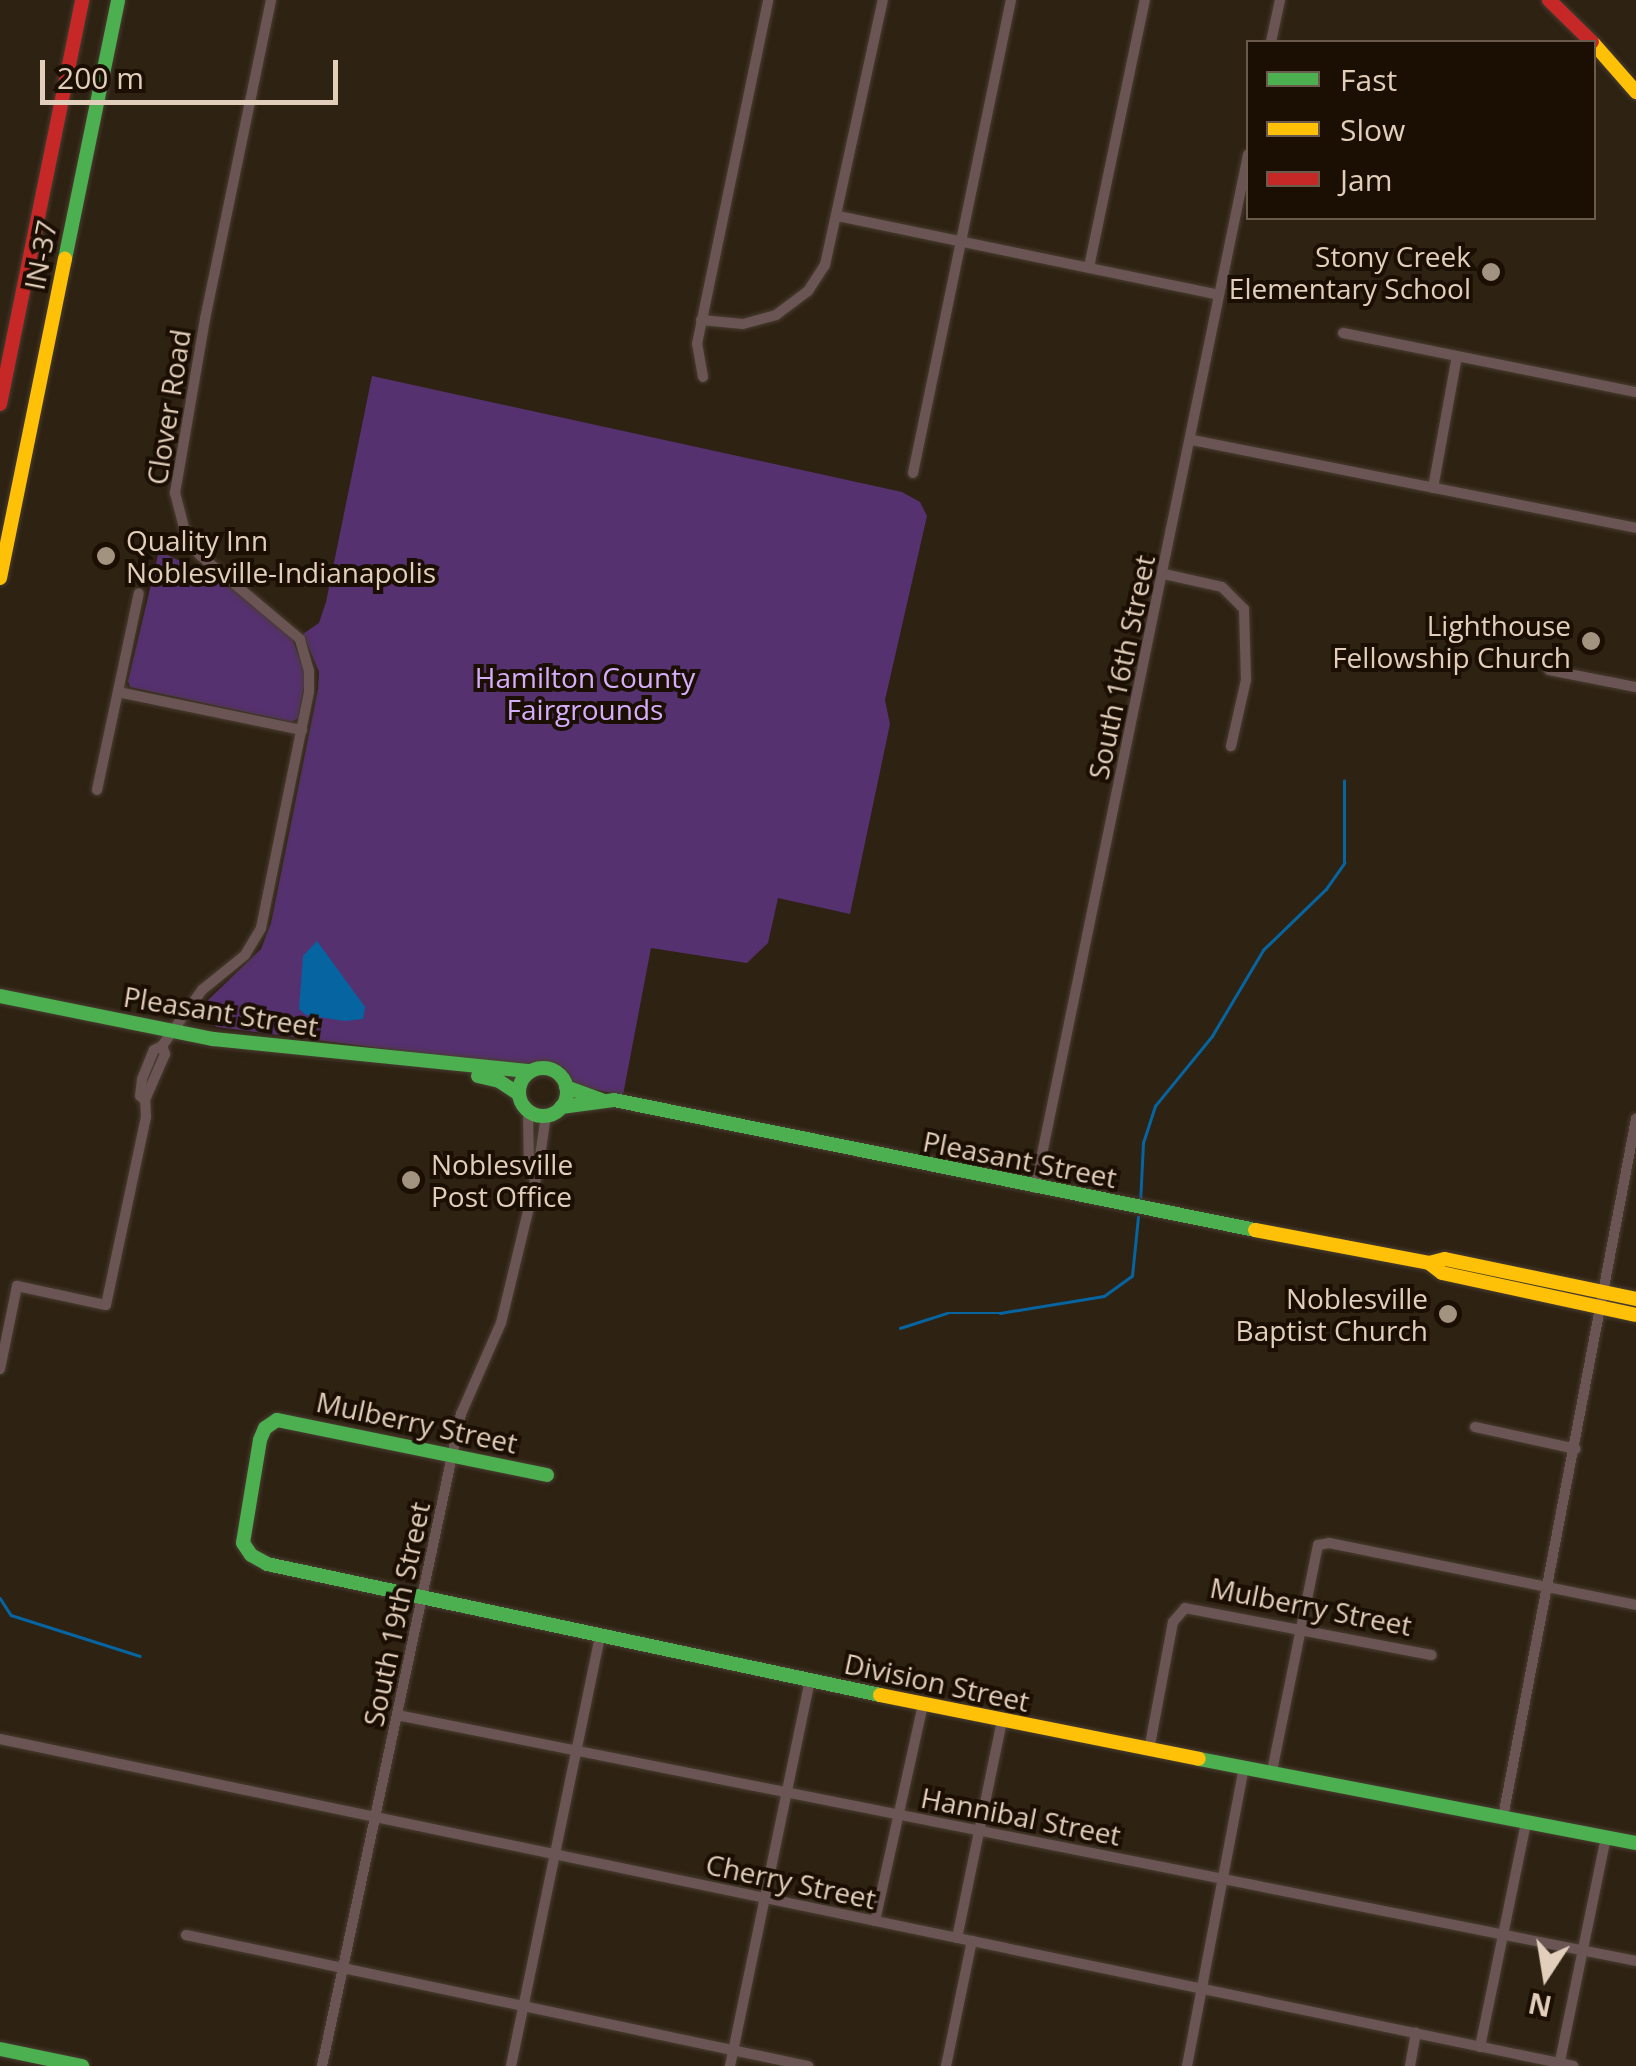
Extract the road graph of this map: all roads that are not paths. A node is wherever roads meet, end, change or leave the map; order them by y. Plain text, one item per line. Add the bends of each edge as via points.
1 (82, 0) edge
2 (118, 0) edge
3 (271, 0) edge
4 (768, 0) edge
5 (883, 0) edge
6 (1011, 0) edge
7 (1145, 0) edge
8 (1280, 0) edge
9 (1550, 0) edge
10 (1271, 40) edge
11 (1590, 40) edge
12 (1596, 46) edge
13 (1636, 92) edge
14 (1246, 165) edge
15 (838, 216) junction
16 (961, 241) junction
17 (1089, 268) junction
18 (1219, 296) junction
19 (702, 320) junction
20 (1343, 333) dead end
21 (1457, 356) junction
22 (703, 377) dead end
23 (1636, 392) edge
24 (0, 404) edge
25 (1192, 440) junction
26 (913, 473) dead end
27 (1433, 488) junction
28 (1636, 528) edge
29 (1164, 574) junction
30 (0, 578) edge
31 (139, 594) dead end
32 (1549, 670) dead end
33 (1635, 684) edge
34 (118, 692) junction
35 (302, 730) junction
36 (1231, 746) dead end
37 (97, 790) dead end
38 (0, 996) edge
39 (170, 1032) junction
40 (436, 1064) junction
41 (530, 1071) junction
42 (566, 1087) junction
43 (519, 1094) junction
44 (602, 1100) junction
45 (561, 1107) junction
46 (528, 1111) junction
47 (546, 1115) junction
48 (1636, 1119) edge
49 (1633, 1146) edge
50 (534, 1178) junction
51 (1035, 1188) junction
52 (1430, 1262) junction
53 (1604, 1291) junction
54 (1636, 1299) edge
55 (1601, 1308) junction
56 (1636, 1315) edge
57 (0, 1369) edge
58 (1476, 1427) dead end
59 (1576, 1449) junction
60 (452, 1455) junction
61 (548, 1475) dead end
62 (242, 1538) joint
63 (1550, 1588) junction
64 (423, 1599) junction
65 (1636, 1605) edge
66 (1300, 1629) junction
67 (600, 1636) junction
68 (1432, 1655) dead end
69 (810, 1681) junction
70 (923, 1704) junction
71 (398, 1715) junction
72 (1002, 1721) junction
73 (0, 1739) edge
74 (577, 1750) junction
75 (1149, 1750) junction
76 (1244, 1766) junction
77 (1272, 1772) junction
78 (786, 1791) junction
79 (899, 1814) junction
80 (375, 1817) junction
81 (1504, 1818) junction
82 (1526, 1822) junction
83 (980, 1830) junction
84 (1606, 1837) junction
85 (1636, 1843) edge
86 (554, 1854) junction
87 (1221, 1879) junction
88 (765, 1898) junction
89 (875, 1921) junction
90 (1502, 1934) junction
91 (186, 1935) dead end
92 (957, 1938) junction
93 (972, 1941) junction
94 (1584, 1950) junction
95 (1636, 1961) edge
96 (343, 1968) junction
97 (1200, 1988) junction
98 (524, 2006) junction
99 (1416, 2034) junction
100 (1480, 2047) junction
101 (0, 2049) edge
102 (734, 2050) junction
103 (1559, 2065) edge
104 (82, 2066) edge
105 (322, 2066) edge
106 (511, 2066) edge
107 (730, 2066) edge
108 (808, 2066) edge
109 (946, 2066) edge
110 (1187, 2066) edge
111 (1410, 2066) edge
112 (1573, 2066) edge

1 - 24 main road, IN-37
2 - 30 main road, IN-37
3 - 35 street, Clover Road via 175,488 180,521 200,554 300,639 310,680
4 - 19 street
5 - 15 street
6 - 16 street
7 - 17 street
8 - 10 street
9 - 11 main road
12 - 13 main road
14 - 18 street, South 16th Street
15 - 16 street
15 - 19 street via 825,265 790,308 743,324
16 - 17 street
16 - 26 street
17 - 18 street
18 - 25 street, South 16th Street
19 - 22 street via 697,344
20 - 21 street
21 - 23 street
21 - 27 street
25 - 27 street
25 - 29 street, South 16th Street
27 - 28 street
29 - 36 street via 1222,587 1244,608 1245,690
29 - 51 street, South 16th Street
31 - 34 street
32 - 33 street
34 - 35 street
34 - 37 street
35 - 39 street, Clover Road via 256,938
38 - 39 main road, Pleasant Street
39 - 40 main road, Pleasant Street
39 - 57 street, Clover Road via 144,1072 140,1096 146,1116 106,1305 17,1286
40 - 41 main road, Pleasant Street
40 - 43 main road, Pleasant Street via 499,1081
41 - 42 main road via 552,1070
41 - 43 main road
42 - 44 main road, Pleasant Street
42 - 45 main road
43 - 46 main road
44 - 45 main road, Pleasant Street
44 - 51 main road, Pleasant Street
45 - 47 main road
46 - 47 main road
46 - 50 street, South 19th Street
47 - 50 street, South 19th Street
48 - 49 street
49 - 53 street
50 - 60 street, South 19th Street via 501,1322 467,1394
51 - 52 main road, Pleasant Street
52 - 53 main road, Pleasant Street via 1445,1259
52 - 55 main road, Pleasant Street via 1442,1273
53 - 54 main road, Pleasant Street
53 - 55 street
55 - 56 main road, Pleasant Street
55 - 59 street
58 - 59 street
59 - 63 street
60 - 61 main road, Mulberry Street
60 - 62 main road, Mulberry Street via 277,1420 260,1440
60 - 64 street, South 19th Street
62 - 64 main road, Division Street via 261,1562
63 - 65 street
63 - 66 street via 1329,1542 1318,1545
63 - 81 street
64 - 67 main road, Division Street
64 - 71 street, South 19th Street
66 - 68 street, Mulberry Street
66 - 75 street, Mulberry Street via 1182,1610 1173,1622
66 - 77 street
67 - 69 main road, Division Street
67 - 74 street
69 - 70 main road, Division Street
69 - 78 street
70 - 72 main road, Division Street
70 - 79 street
71 - 74 street, Hannibal Street
71 - 80 street, South 19th Street
72 - 75 main road, Division Street
72 - 83 street
73 - 80 street, Cherry Street
74 - 78 street, Hannibal Street
74 - 86 street
75 - 76 main road, Division Street
76 - 77 main road, Division Street
76 - 87 street
77 - 81 main road, Division Street
78 - 79 street, Hannibal Street
78 - 88 street
79 - 83 street, Hannibal Street
79 - 89 street
80 - 86 street, Cherry Street
80 - 96 street, South 19th Street
81 - 82 main road, Division Street
82 - 84 main road, Division Street
82 - 90 street
83 - 87 street, Hannibal Street
83 - 92 street
84 - 85 main road, Division Street
84 - 94 street
86 - 88 street, Cherry Street
86 - 98 street
87 - 90 street, Hannibal Street
87 - 97 street
88 - 89 street, Cherry Street
88 - 102 street
89 - 92 street, Cherry Street
90 - 94 street, Hannibal Street
90 - 100 street
91 - 96 street
92 - 93 street, Cherry Street
93 - 97 street, Cherry Street
93 - 109 street
94 - 95 street, Hannibal Street
94 - 103 street
96 - 98 street
96 - 105 street, South 19th Street
97 - 99 street, Cherry Street
97 - 110 street
98 - 102 street
98 - 106 street
99 - 100 street, Cherry Street
99 - 111 street
100 - 103 street, Cherry Street
101 - 104 main road
102 - 107 street
102 - 108 street
103 - 112 street, Cherry Street

